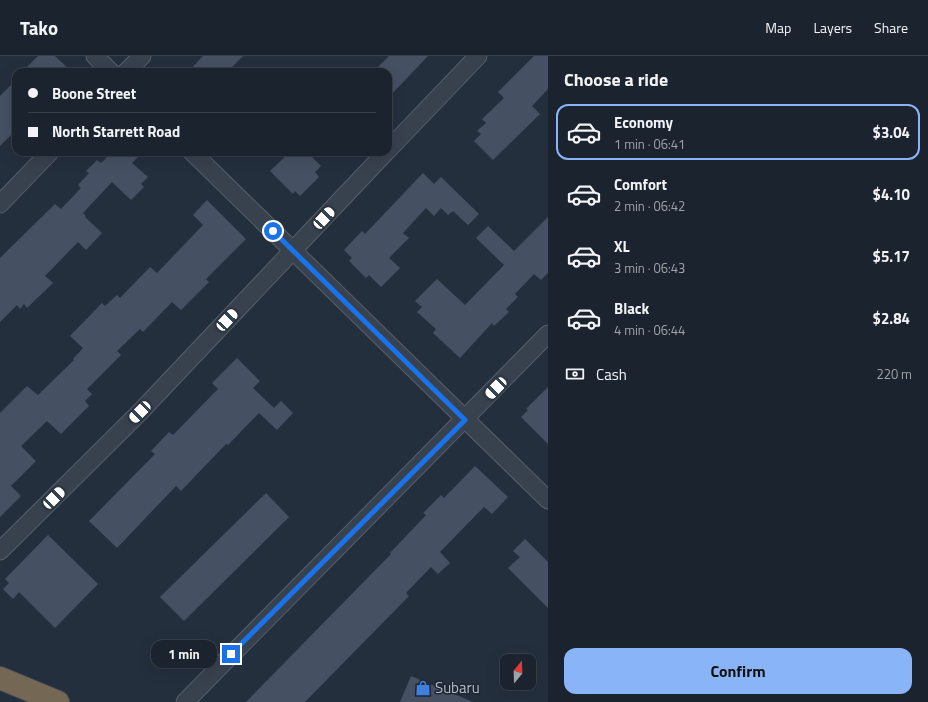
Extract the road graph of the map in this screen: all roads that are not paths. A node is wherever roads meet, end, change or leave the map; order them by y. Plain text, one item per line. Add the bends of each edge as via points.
1 (94, 56) edge
2 (142, 56) edge
3 (478, 56) edge
4 (107, 68) edge
5 (130, 68) edge
6 (392, 146) edge
7 (46, 156) edge
8 (196, 156) edge
9 (382, 156) edge
10 (0, 204) edge
11 (292, 250) junction
12 (548, 334) edge
13 (465, 420) junction
14 (548, 500) edge
15 (0, 551) edge
16 (0, 678) edge
17 (58, 702) edge
18 (184, 702) edge

1 - 4 street
2 - 5 street
3 - 6 street
7 - 10 street
8 - 11 street
9 - 11 street
11 - 13 street
11 - 15 street via 140,412
12 - 13 street
13 - 14 street
13 - 18 street
16 - 17 highway

